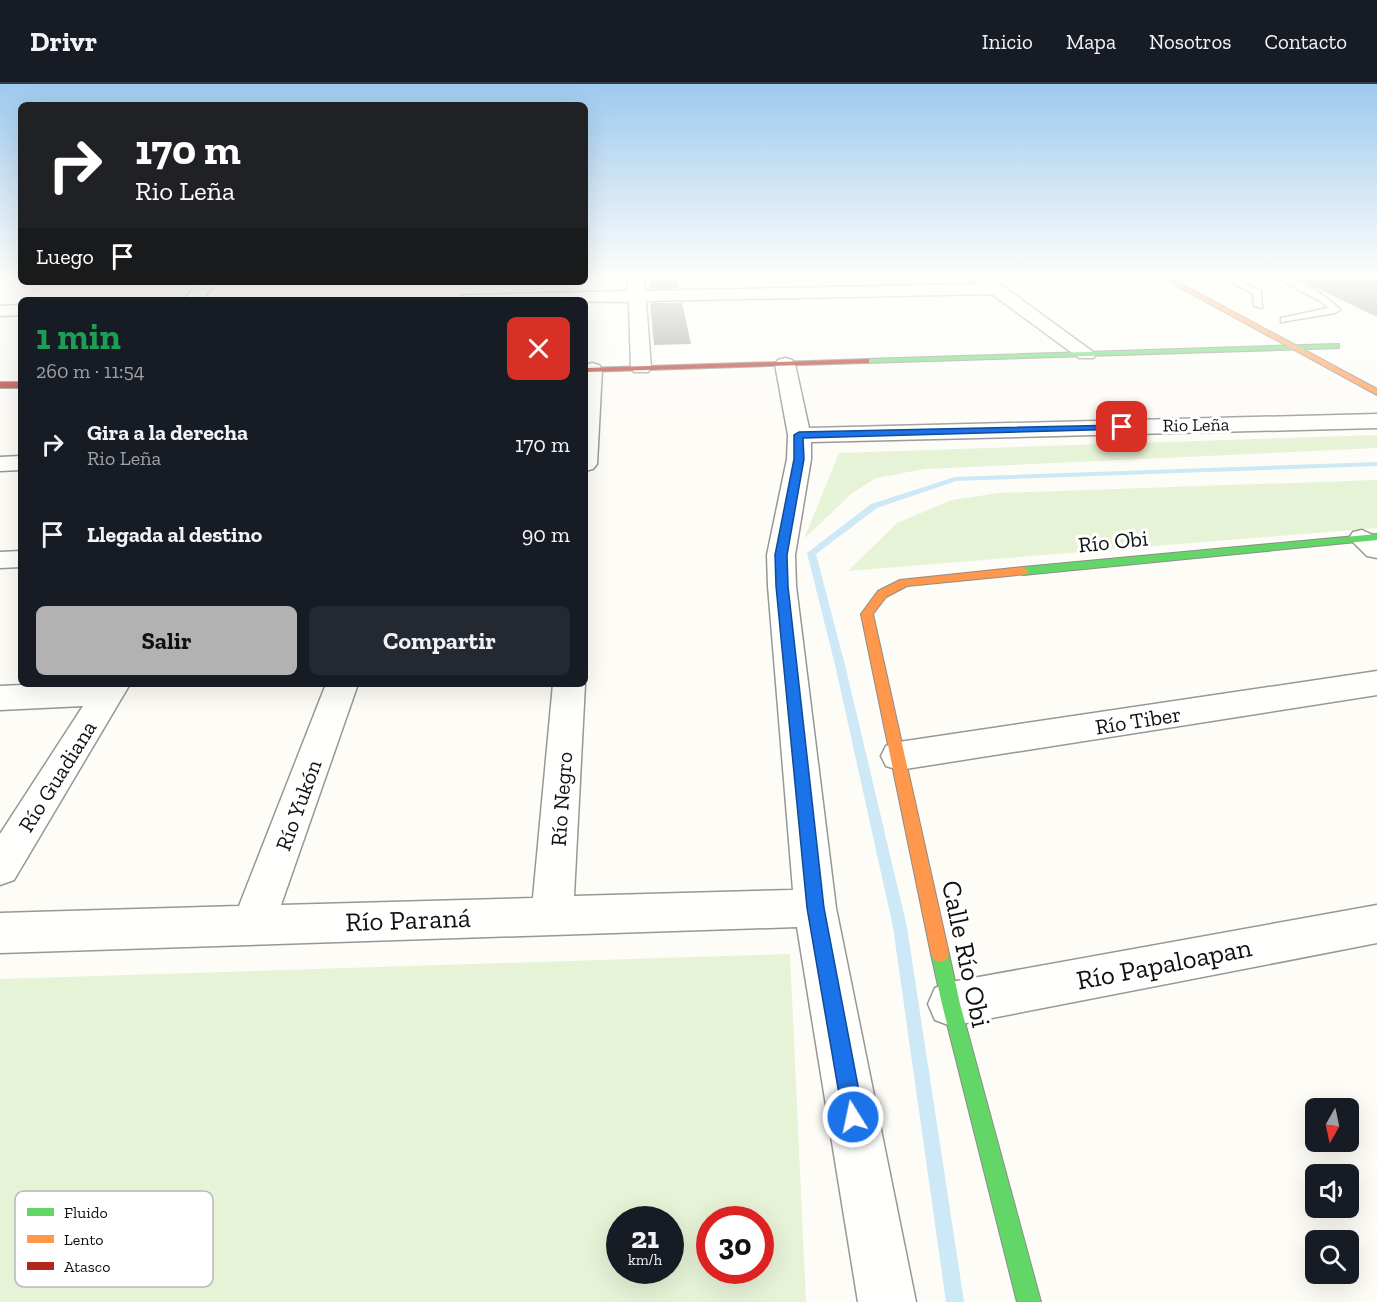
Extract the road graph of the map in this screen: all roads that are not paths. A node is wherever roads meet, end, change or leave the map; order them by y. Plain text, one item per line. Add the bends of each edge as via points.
1 (639, 331) edge
2 (1054, 331) edge
3 (1265, 331) edge
4 (1307, 331) edge
5 (1297, 348) junction
6 (1086, 354) junction
7 (784, 364) junction
8 (641, 368) junction
9 (588, 370) edge
10 (18, 385) edge
11 (0, 386) edge
12 (1377, 392) edge
13 (1377, 421) edge
14 (799, 435) junction
15 (18, 463) edge
16 (0, 464) edge
17 (1372, 542) edge
18 (0, 560) edge
19 (18, 560) edge
20 (867, 614) joint
21 (1377, 683) edge
22 (341, 687) edge
23 (569, 687) edge
24 (112, 689) edge
25 (0, 698) edge
26 (899, 756) junction
27 (0, 868) edge
28 (815, 908) junction
29 (552, 914) junction
30 (1377, 924) edge
31 (253, 925) junction
32 (0, 933) edge
33 (951, 1004) junction
34 (887, 1302) edge
35 (1029, 1302) edge

1 - 8 street
2 - 6 street
3 - 5 main road
4 - 5 main road via 1342,349
5 - 6 main road
5 - 12 main road
6 - 7 main road
7 - 8 main road
7 - 14 street
8 - 9 main road
10 - 11 main road
13 - 14 street, Rio Leña
14 - 28 street via 799,459 781,555
15 - 16 street
17 - 20 main road, Río Obi via 904,583 875,598
18 - 19 street
20 - 26 main road, Calle Río Obi
21 - 26 street, Río Tiber
22 - 31 street, Río Yukón
23 - 29 street, Río Negro
24 - 25 street
24 - 27 street, Río Guadiana
26 - 33 main road, Calle Río Obi
28 - 29 street, Río Paraná
28 - 34 street
29 - 31 street, Río Paraná
30 - 33 street, Río Papaloapan
31 - 32 street, Río Paraná
33 - 35 main road, Calle Río Obi

